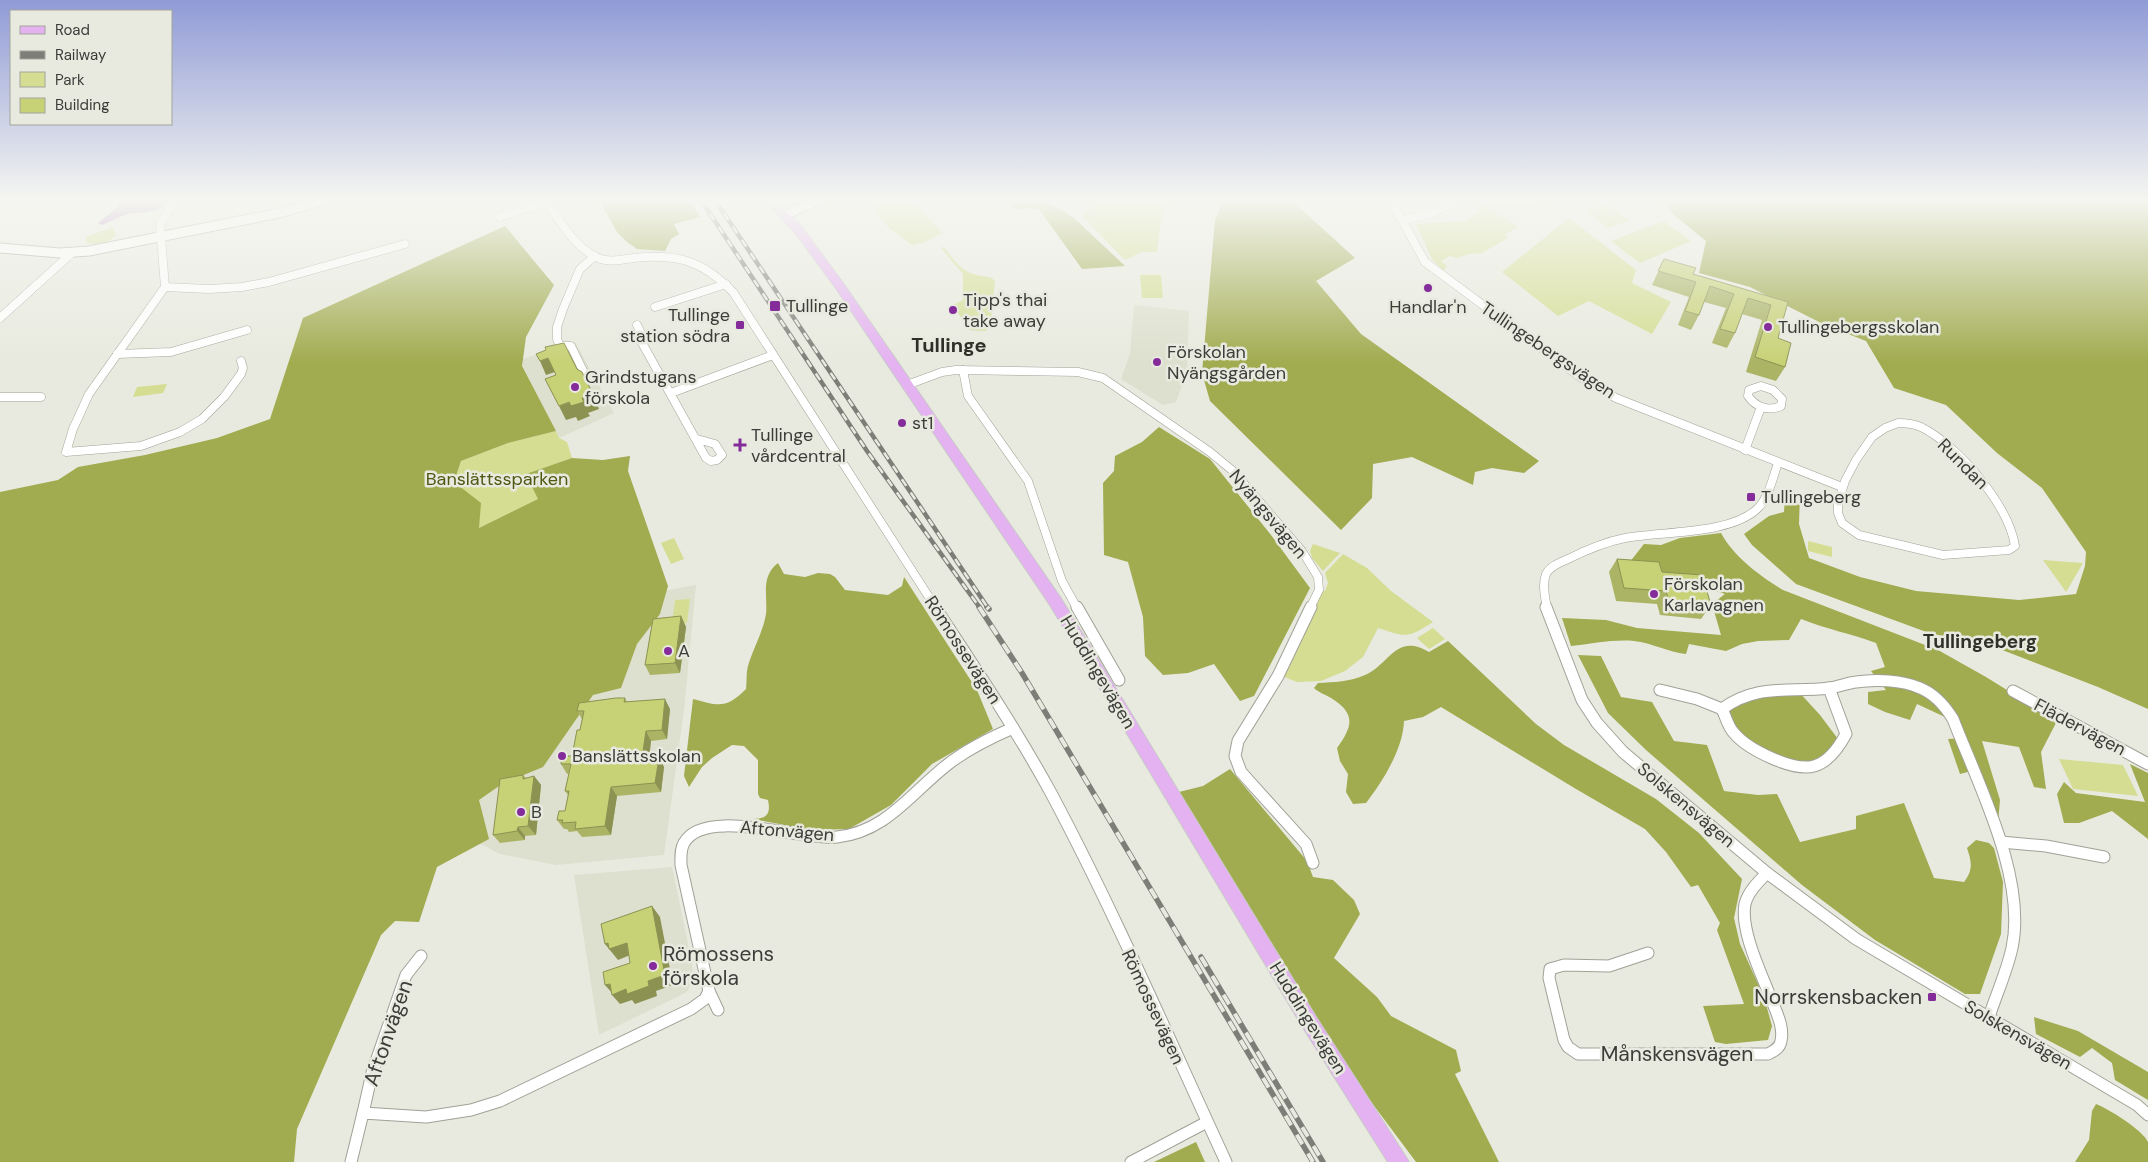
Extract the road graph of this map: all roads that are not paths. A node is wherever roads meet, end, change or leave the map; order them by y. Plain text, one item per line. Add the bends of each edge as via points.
1 (70, 254) edge
2 (163, 254) edge
3 (369, 254) edge
4 (815, 254) edge
5 (1421, 254) edge
6 (595, 256) joint
7 (726, 284) junction
8 (165, 287) junction
9 (655, 307) dead end
10 (0, 318) edge
11 (637, 325) dead end
12 (247, 330) dead end
13 (116, 354) junction
14 (773, 355) junction
15 (241, 361) dead end
16 (963, 370) junction
17 (588, 381) edge
18 (907, 385) junction
19 (671, 393) junction
20 (0, 397) edge
21 (41, 397) dead end
22 (1761, 407) dead end
23 (697, 439) dead end
24 (1745, 450) junction
25 (1778, 463) junction
26 (1842, 487) junction
27 (1119, 680) dead end
28 (1829, 688) junction
29 (1660, 690) dead end
30 (2013, 691) dead end
31 (1722, 709) junction
32 (1013, 728) junction
33 (2148, 764) edge
34 (2001, 842) junction
35 (2104, 857) dead end
36 (1313, 863) dead end
37 (1767, 873) junction
38 (1648, 953) dead end
39 (421, 956) dead end
40 (709, 991) junction
41 (718, 1010) dead end
42 (1989, 1017) junction
43 (362, 1113) junction
44 (2148, 1115) edge
45 (1206, 1122) junction
46 (351, 1162) edge
47 (1131, 1162) edge
48 (1226, 1162) edge
49 (1399, 1162) edge

1 - 10 street
2 - 8 street
3 - 8 street via 242,287
4 - 18 main road, Huddingevägen
5 - 24 street, Tullingebergsvägen via 1439,274 1580,377 1629,404
6 - 7 street, Römossevägen via 618,260 664,256 686,259 712,271
6 - 17 street via 580,270 557,327 560,346 571,346
7 - 9 street
7 - 14 street, Römossevägen
8 - 13 street
11 - 19 street via 642,333 641,341
12 - 13 street via 176,352
13 - 15 street via 89,394 66,452 141,446 180,432 202,419 224,397 243,370
14 - 19 street
14 - 32 street, Römossevägen
16 - 18 street, Nyängsvägen via 942,372
16 - 27 street via 968,396 1025,476 1062,581
16 - 36 street, Nyängsvägen via 1078,372 1103,378 1221,460 1302,551 1318,577 1319,590 1278,676 1238,741 1236,756 1241,772 1306,844
18 - 49 main road, Huddingevägen via 1054,600 1310,1023
19 - 23 street
20 - 21 street
22 - 24 street
24 - 25 street, Tullingebergsvägen
25 - 26 street, Tullingebergsvägen
25 - 37 street, Solskensvägen via 1763,499 1749,516 1710,527 1594,546 1551,568 1544,584 1550,620 1582,700 1597,723 1623,752
26 - 26 street, Rundan via 1838,512 1840,521 1859,535 1943,555 2009,550 2015,546 2016,536 1989,488 1933,434 1919,426 1906,423 1888,426 1871,438
28 - 31 street via 1761,691
28 - 31 street via 1846,734 1841,744 1813,767 1786,763 1739,739 1732,732
28 - 34 street via 1860,680 1903,683 1919,687 1939,699 1953,719
29 - 31 street
30 - 33 street, Flädervägen
32 - 40 street, Aftonvägen via 974,745 938,772 888,819 850,835 821,838 728,825 710,826 690,836 681,848 681,865
32 - 45 street, Römossevägen via 1085,860
34 - 35 street via 2046,846
34 - 42 street via 2012,880 2015,917 2012,948
37 - 38 street, Månskensvägen via 1749,894 1743,915 1746,932 1782,1027 1783,1034 1777,1049 1768,1054 1714,1055 1578,1054 1572,1050 1564,1040 1549,978 1550,969 1564,965 1609,966
37 - 42 street, Solskensvägen via 1856,939
39 - 43 street, Aftonvägen via 406,975 372,1073
40 - 41 street, Aftonvägen
40 - 43 street, Aftonvägen via 705,999 691,1009 500,1101 471,1110 426,1117
42 - 44 street, Solskensvägen via 2137,1104
43 - 46 street, Aftonvägen
45 - 47 street
45 - 48 street, Römossevägen

